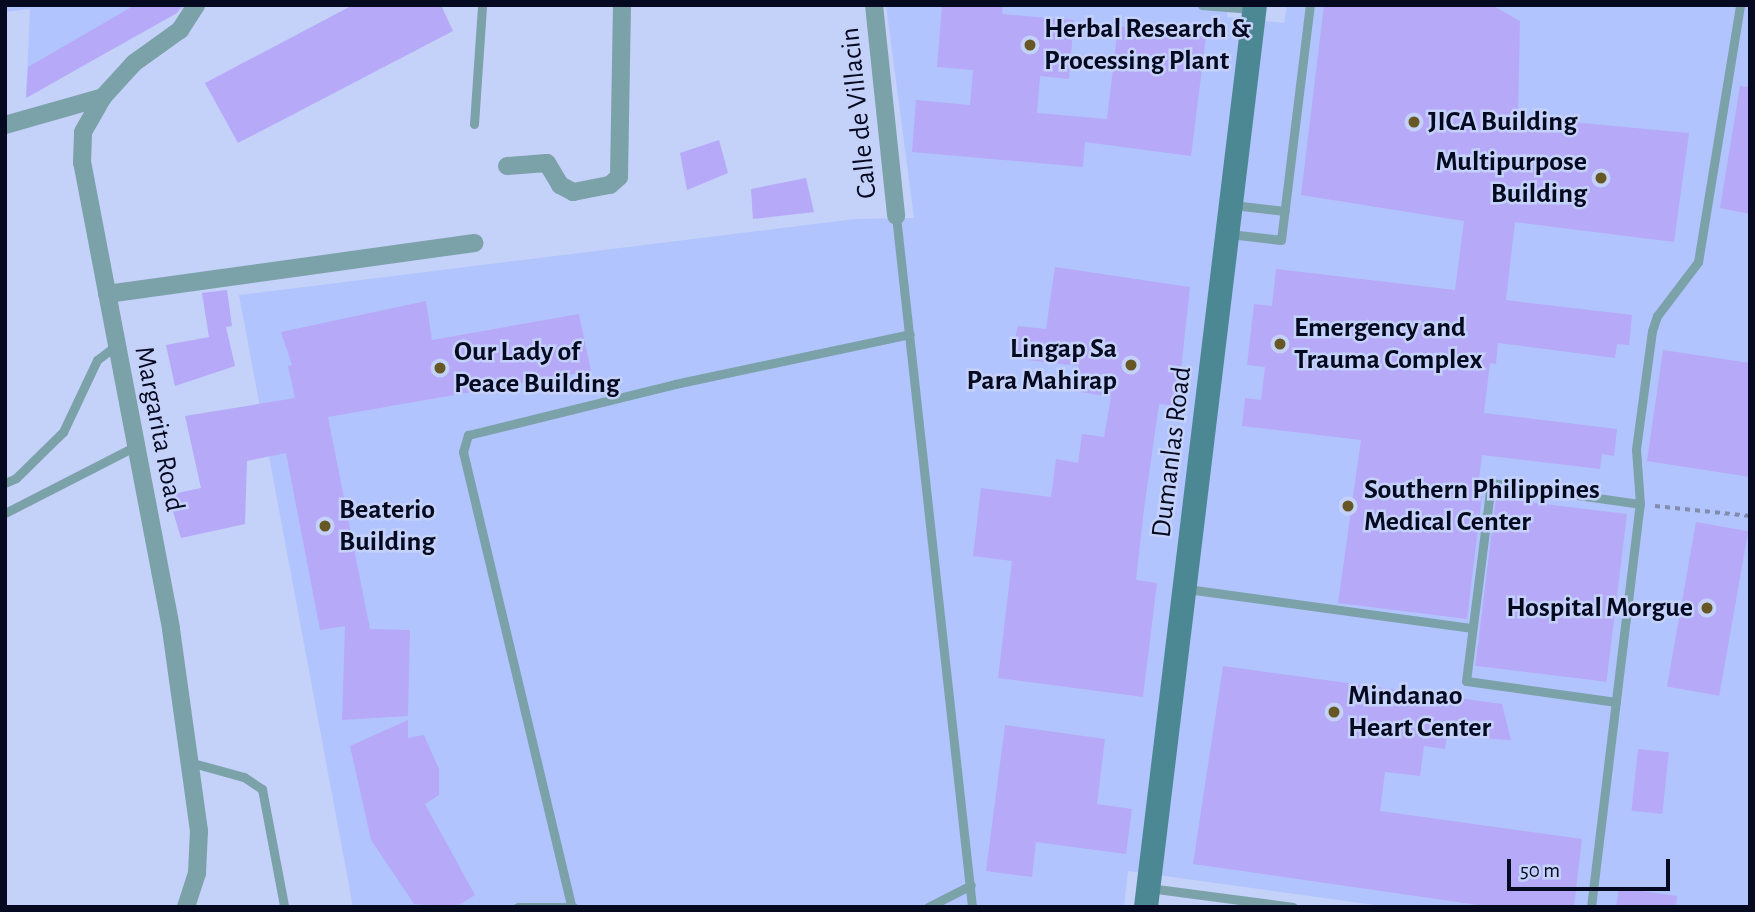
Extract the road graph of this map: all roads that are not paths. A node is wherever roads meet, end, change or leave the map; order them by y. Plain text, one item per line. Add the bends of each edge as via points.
1 (196, 5) edge
2 (622, 5) edge
3 (874, 5) edge
4 (1202, 5) edge
5 (1310, 5) edge
6 (1740, 5) edge
7 (482, 6) edge
8 (1254, 7) edge
9 (103, 97) junction
10 (474, 124) dead end
11 (5, 125) edge
12 (507, 166) dead end
13 (1233, 205) junction
14 (1285, 211) junction
15 (896, 216) joint
16 (1230, 234) junction
17 (474, 243) dead end
18 (107, 295) junction
19 (910, 334) junction
20 (117, 345) junction
21 (136, 446) junction
22 (5, 483) edge
23 (1640, 504) junction
24 (5, 513) edge
25 (1185, 589) junction
26 (1472, 628) junction
27 (1616, 702) junction
28 (189, 762) junction
29 (971, 885) junction
30 (1147, 897) edge
31 (284, 905) edge
32 (532, 906) edge
33 (572, 906) edge
34 (186, 907) edge
35 (518, 907) edge
36 (928, 907) edge
37 (972, 907) edge
38 (1293, 907) edge
39 (1591, 907) edge

1 - 9 street, Margarita Road via 180,30 134,63
2 - 12 street via 619,177 610,185 573,192 560,185 547,163
3 - 15 street, Calle de Villacin
4 - 8 lane
5 - 14 lane
6 - 23 lane via 1698,262 1657,316 1652,331 1636,449
7 - 10 lane
8 - 13 main road, Dumanlas Road
9 - 11 street
9 - 18 street, Margarita Road via 83,132 82,163
13 - 14 lane
13 - 16 main road, Dumanlas Road
14 - 16 lane via 1282,240
15 - 19 lane
16 - 25 main road, Dumanlas Road
17 - 18 street
18 - 20 street, Margarita Road
19 - 29 lane
19 - 33 lane via 675,384 468,435 463,452
20 - 21 street, Margarita Road
20 - 22 lane via 97,360 63,432 16,478
21 - 24 lane
21 - 28 street, Margarita Road via 171,628
23 - 26 lane via 1491,483
23 - 27 lane
25 - 26 lane
25 - 30 main road, Dumanlas Road
26 - 27 lane via 1466,681
27 - 39 lane
28 - 31 lane via 244,777 262,789
28 - 34 street, Margarita Road via 199,831 197,873
29 - 36 lane
29 - 37 lane
30 - 38 lane
32 - 33 lane
32 - 35 lane

